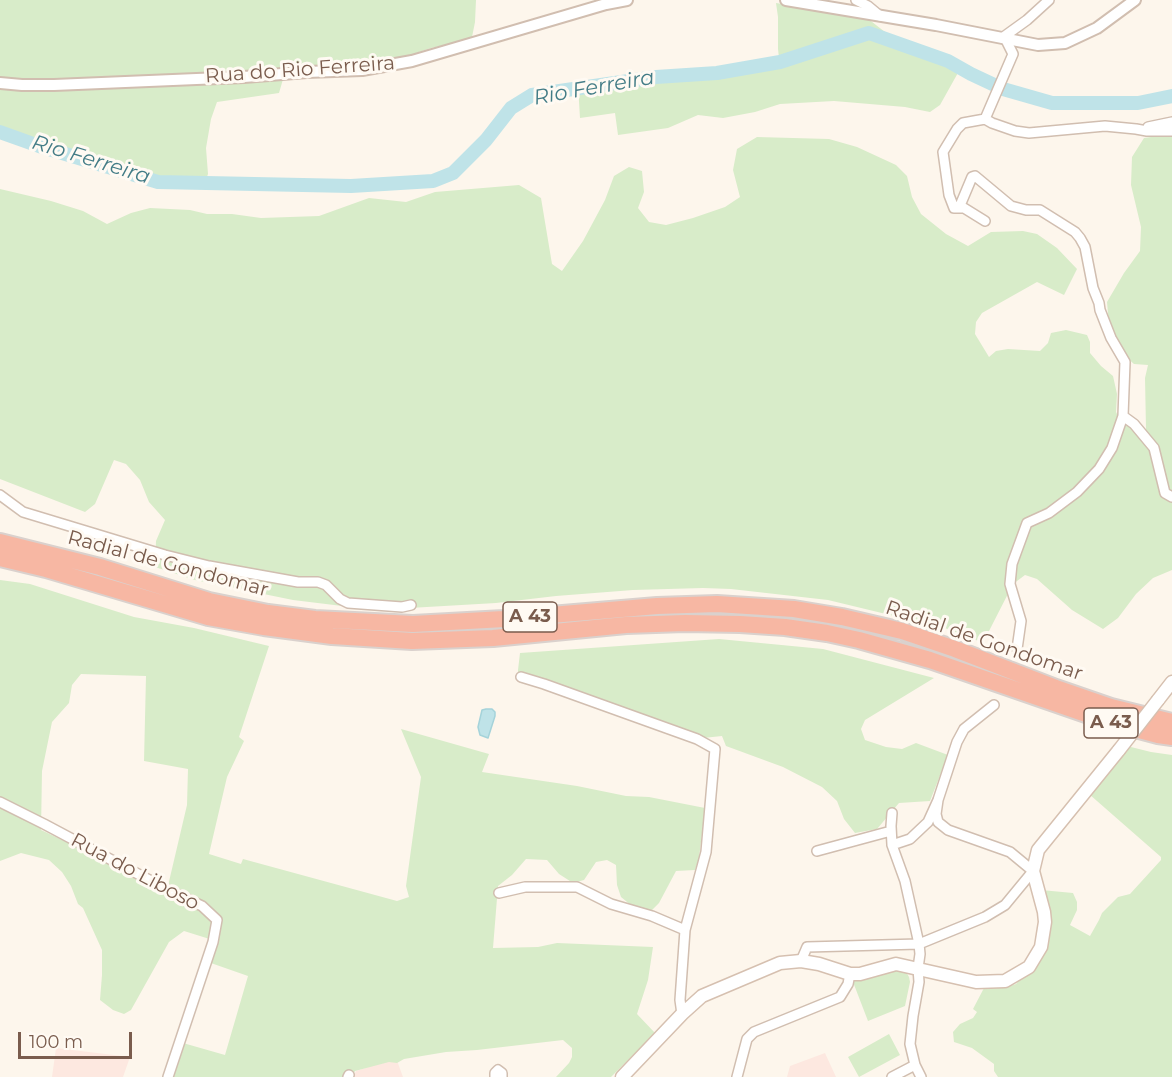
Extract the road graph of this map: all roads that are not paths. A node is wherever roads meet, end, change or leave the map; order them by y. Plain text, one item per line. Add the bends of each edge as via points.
1 (627, 0) edge
2 (786, 0) edge
3 (856, 0) edge
4 (1049, 0) edge
5 (1135, 0) edge
6 (880, 16) junction
7 (1004, 38) junction
8 (0, 83) edge
9 (985, 119) junction
10 (1172, 122) edge
11 (1137, 129) junction
12 (1172, 131) edge
13 (959, 208) junction
14 (985, 221) dead end
15 (1123, 416) junction
16 (0, 495) edge
17 (1172, 497) edge
18 (0, 542) edge
19 (0, 558) edge
20 (411, 605) dead end
21 (1017, 649) dead end
22 (521, 677) dead end
23 (1172, 682) edge
24 (994, 705) dead end
25 (1172, 722) edge
26 (1172, 737) edge
27 (938, 800) junction
28 (0, 802) edge
29 (892, 813) dead end
30 (891, 831) junction
31 (892, 845) junction
32 (817, 851) dead end
33 (1033, 871) junction
34 (499, 893) dead end
35 (685, 930) junction
36 (919, 944) junction
37 (801, 961) junction
38 (918, 968) junction
39 (850, 974) junction
40 (682, 1014) junction
41 (915, 1065) junction
42 (168, 1077) edge
43 (495, 1077) edge
44 (502, 1077) edge
45 (622, 1077) edge
46 (737, 1077) edge
47 (892, 1077) edge
48 (921, 1077) edge

1 - 8 street, Rua do Rio Ferreira via 412,61 362,70 54,85
2 - 6 street
3 - 6 street
4 - 7 street
5 - 7 street via 1097,28 1065,43 1038,45
6 - 7 street
7 - 9 street via 1013,54
9 - 11 street via 1029,133 1105,126
9 - 13 street via 963,123 943,152 949,195 954,208
10 - 11 street
11 - 12 street
13 - 14 street
13 - 15 street via 975,176 1011,206 1040,210 1075,231 1085,248 1100,310 1125,362
15 - 17 street via 1154,448 1165,493
15 - 21 street via 1112,448 1099,469 1049,513 1027,523 1012,564 1010,584 1021,621
16 - 20 street via 23,512 165,555 287,580 318,582 348,603
18 - 25 highway, Radial de Gondomar / A 43 via 100,567 209,601 315,619 413,624 657,606 717,604 794,609 902,631 1111,707
19 - 26 highway, Radial de Gondomar / A 43 via 208,616 332,636 412,641 685,623 774,626 826,633 930,660 1109,722
22 - 35 street via 716,749 706,852
23 - 33 main road, bridge via 1038,850
24 - 27 street via 964,729
27 - 31 street via 928,822 910,839
27 - 33 street via 938,822 948,830 1010,852
28 - 42 street, Rua do Liboso via 202,906 217,920
29 - 30 street
30 - 31 street
30 - 32 street
31 - 36 street via 905,881
33 - 36 street via 1005,904 985,917
33 - 38 main road via 1045,922 1041,947 1029,967 1005,981 976,982
34 - 35 street via 525,887 577,887 611,904
35 - 40 street
36 - 37 street via 807,947
36 - 38 street
37 - 39 main road
37 - 40 main road via 780,963 702,996
38 - 39 main road via 896,964
38 - 41 street via 910,1044
39 - 46 street via 840,997 754,1032 747,1039
40 - 45 main road
41 - 47 street
41 - 48 street
43 - 44 street via 498,1071

